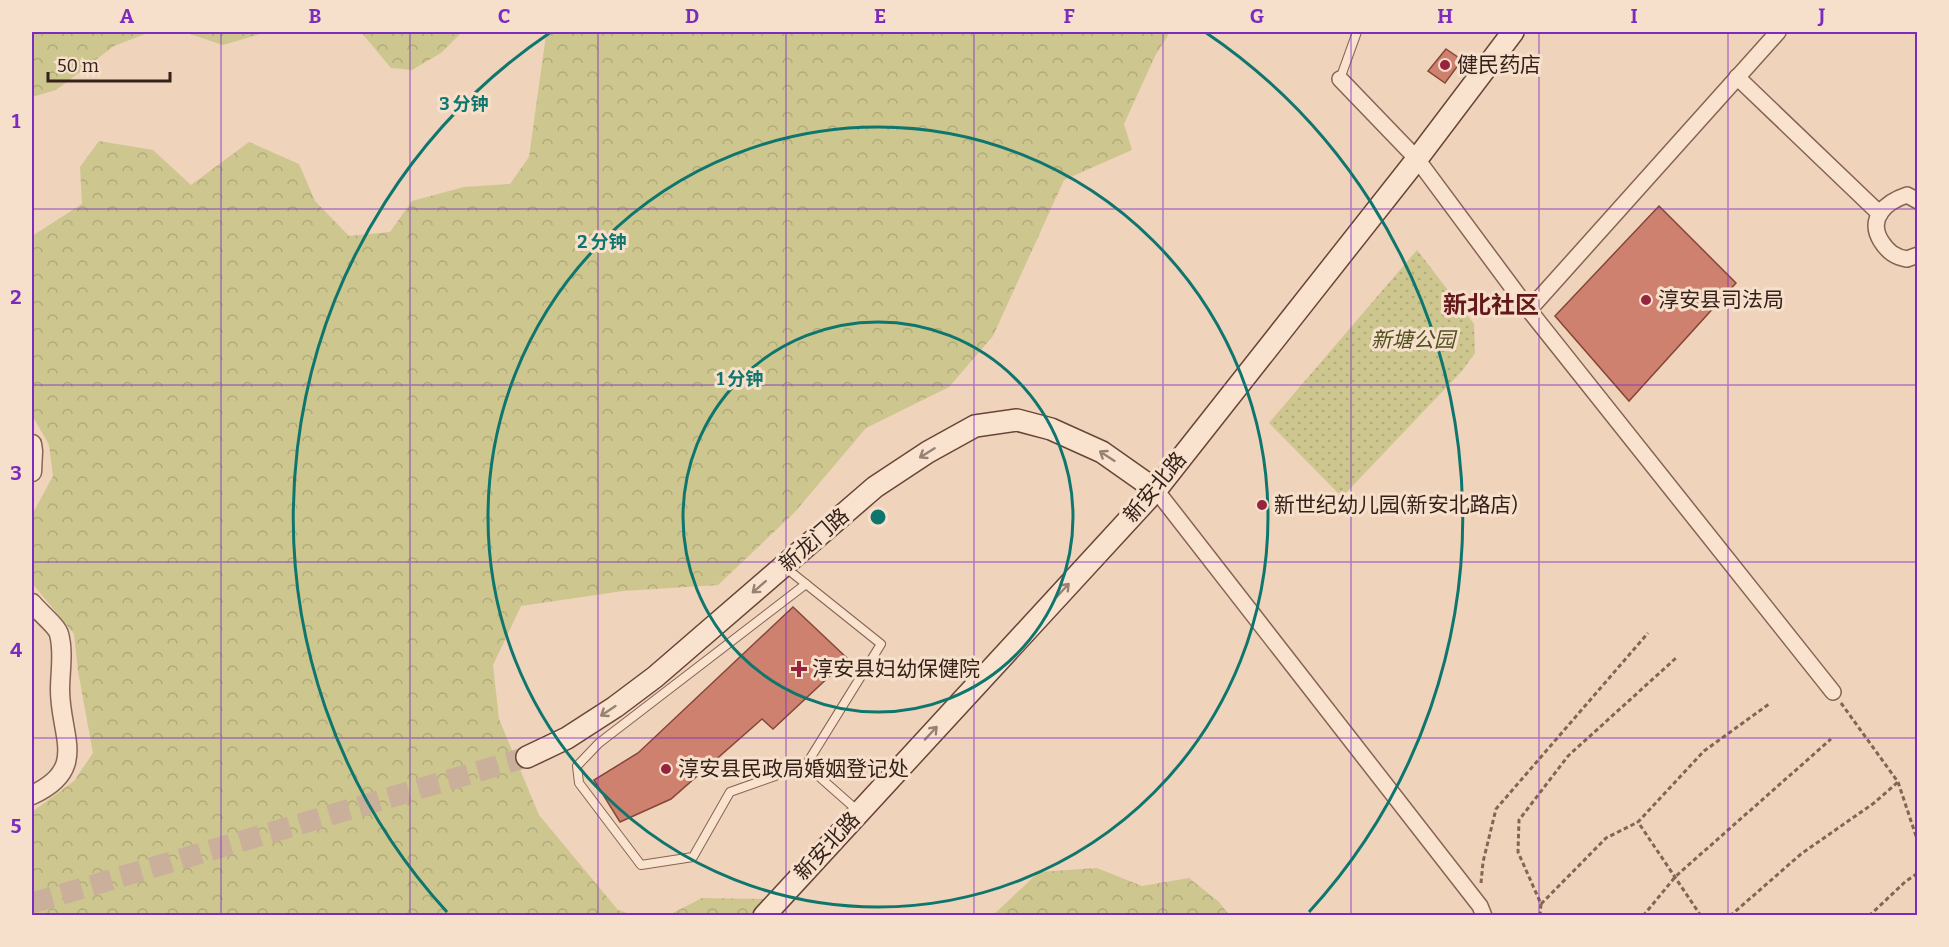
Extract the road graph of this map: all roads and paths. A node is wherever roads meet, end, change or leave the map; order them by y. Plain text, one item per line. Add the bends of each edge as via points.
1 (1357, 32) edge
2 (1513, 32) edge
3 (1778, 32) edge
4 (1737, 77) junction
5 (1340, 79) joint
6 (1417, 159) junction
7 (1917, 201) edge
8 (1880, 214) junction
9 (1917, 255) edge
10 (1529, 310) junction
11 (32, 444) edge
12 (32, 472) edge
13 (1156, 490) junction
14 (783, 566) junction
15 (806, 584) junction
16 (32, 603) edge
17 (1648, 633) dead end
18 (1676, 658) dead end
19 (1833, 692) joint
20 (1769, 704) dead end
21 (1831, 739) dead end
22 (527, 757) tunnel mouth
23 (806, 765) junction
24 (1898, 782) junction
25 (32, 795) edge
26 (859, 812) junction
27 (1638, 822) junction
28 (1917, 842) edge
29 (1917, 873) edge
30 (1676, 876) junction
31 (1540, 904) junction
32 (1482, 911) edge
33 (764, 915) edge
34 (1540, 915) edge
35 (1643, 915) edge
36 (1701, 915) edge
37 (1730, 915) edge
38 (1869, 915) edge

1 - 5 lane
2 - 6 main road, 新安北路
3 - 4 street
4 - 8 street
4 - 10 street
5 - 6 street
6 - 10 street
6 - 13 main road, 新安北路
7 - 8 street via 1907,195 1898,198
8 - 9 street via 1876,231 1890,253 1907,259
10 - 19 street
11 - 12 street
13 -> 14 main road, 新龙门路 via 1102,452 1052,429 1017,420 975,426 875,487
26 -> 13 main road, 新安北路
13 - 32 street
14 - 15 lane
14 -> 22 main road, 新龙门路 via 615,707 567,738
15 - 23 lane via 881,644
15 - 23 lane via 599,743 577,766 579,783 641,865 693,857 730,792
16 - 25 street via 59,632 60,693 67,735 66,755 57,779
17 - 32 path via 1496,809 1483,862
18 - 31 path via 1568,756 1519,820 1518,852
19 - 24 path
20 - 27 path via 1704,751
21 - 30 path
23 - 26 lane
24 - 28 path
24 - 37 path via 1801,854
26 - 33 main road, 新安北路
27 - 30 path
27 - 31 path via 1606,838
29 - 38 path
30 - 35 path
30 - 36 path
31 - 34 path

